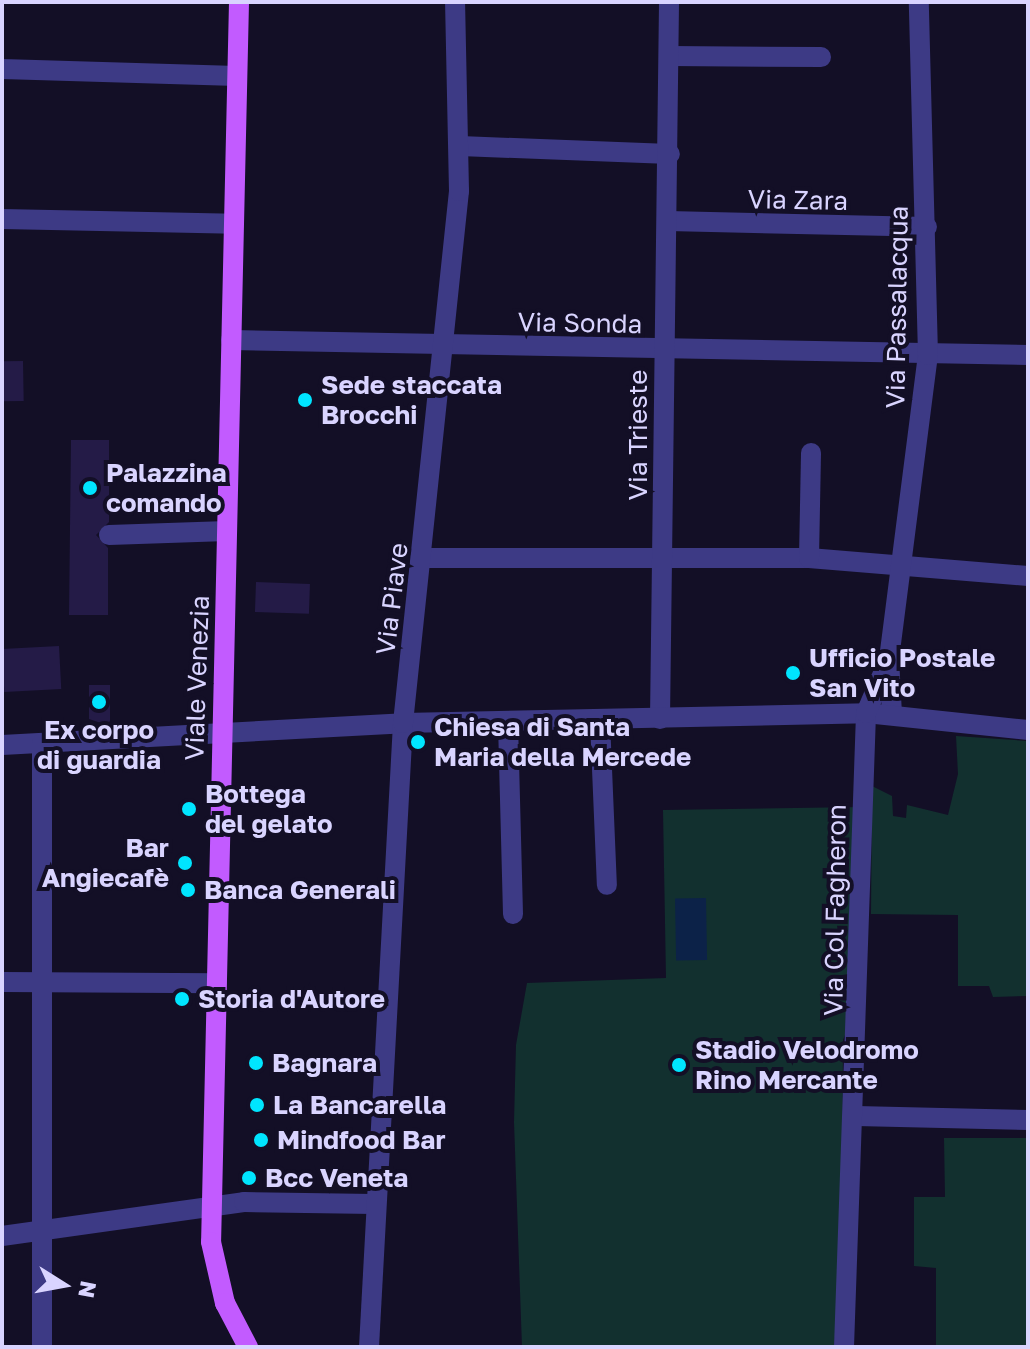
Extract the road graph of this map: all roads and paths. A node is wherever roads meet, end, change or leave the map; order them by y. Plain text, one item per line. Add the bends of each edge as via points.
1 (239, 2) edge
2 (455, 2) edge
3 (669, 2) edge
4 (919, 2) edge
5 (669, 56) junction
6 (821, 57) dead end
7 (2, 69) edge
8 (237, 76) junction
9 (460, 146) junction
10 (670, 154) junction
11 (2, 219) edge
12 (668, 221) junction
13 (234, 224) junction
14 (927, 227) junction
15 (231, 340) junction
16 (439, 346) junction
17 (665, 350) junction
18 (928, 355) junction
19 (1028, 355) edge
20 (811, 453) dead end
21 (227, 531) junction
22 (109, 535) dead end
23 (664, 555) junction
24 (424, 558) junction
25 (809, 558) junction
26 (904, 568) junction
27 (1028, 576) edge
28 (889, 659) junction
29 (866, 713) junction
30 (892, 714) junction
31 (660, 719) junction
32 (600, 721) junction
33 (403, 723) junction
34 (508, 723) junction
35 (1028, 730) edge
36 (221, 734) junction
37 (42, 743) junction
38 (2, 745) edge
39 (607, 885) dead end
40 (513, 914) dead end
41 (2, 982) edge
42 (45, 983) junction
43 (217, 983) junction
44 (856, 1116) junction
45 (1028, 1120) edge
46 (374, 1204) junction
47 (212, 1207) junction
48 (44, 1230) junction
49 (2, 1236) edge
50 (42, 1347) edge
51 (248, 1347) edge
52 (369, 1347) edge
53 (844, 1347) edge

1 - 8 main road, Viale Venezia
2 - 9 street, Via Piave
3 - 5 street, Via Trieste
4 - 14 street, Via Passalacqua
5 - 6 street
5 - 10 street, Via Trieste
7 - 8 street
8 - 13 main road, Viale Venezia
9 - 10 street
9 - 16 street, Via Piave
10 - 12 street, Via Trieste
11 - 13 street
12 - 14 street, Via Zara
12 - 17 street, Via Trieste
13 - 15 main road, Viale Venezia
14 - 18 street, Via Passalacqua
15 - 16 street, Via Sonda
15 - 21 main road, Viale Venezia
16 - 17 street, Via Sonda
16 - 24 street, Via Piave
17 - 18 street, Via Sonda
17 - 23 street, Via Trieste
18 - 19 street, Via Sonda
18 - 26 street, Via Passalacqua
20 - 25 street
21 - 22 street
21 - 36 main road, Viale Venezia
23 - 24 street
23 - 25 street
23 - 31 street, Via Trieste
24 - 33 street, Via Piave
25 - 26 street
26 - 27 street
26 - 28 street, Via Passalacqua
28 - 29 street
28 - 30 street
29 - 30 street
29 - 31 street
29 - 44 street, Via Col Fagheron
30 - 35 street
31 - 32 street
32 - 34 street
32 - 39 street
33 - 34 street
33 - 36 street
33 - 46 street, Via Piave
34 - 40 street
36 - 37 street
36 - 43 main road, Viale Venezia
37 - 38 street
37 - 42 street
41 - 42 street
42 - 43 street
42 - 48 street
43 - 47 main road, Viale Venezia
44 - 45 street
44 - 53 street, Via Col Fagheron
46 - 47 street
46 - 52 street, Via Piave
47 - 48 street
47 - 51 main road, Viale Venezia via 217,1280
48 - 49 street
48 - 50 street

